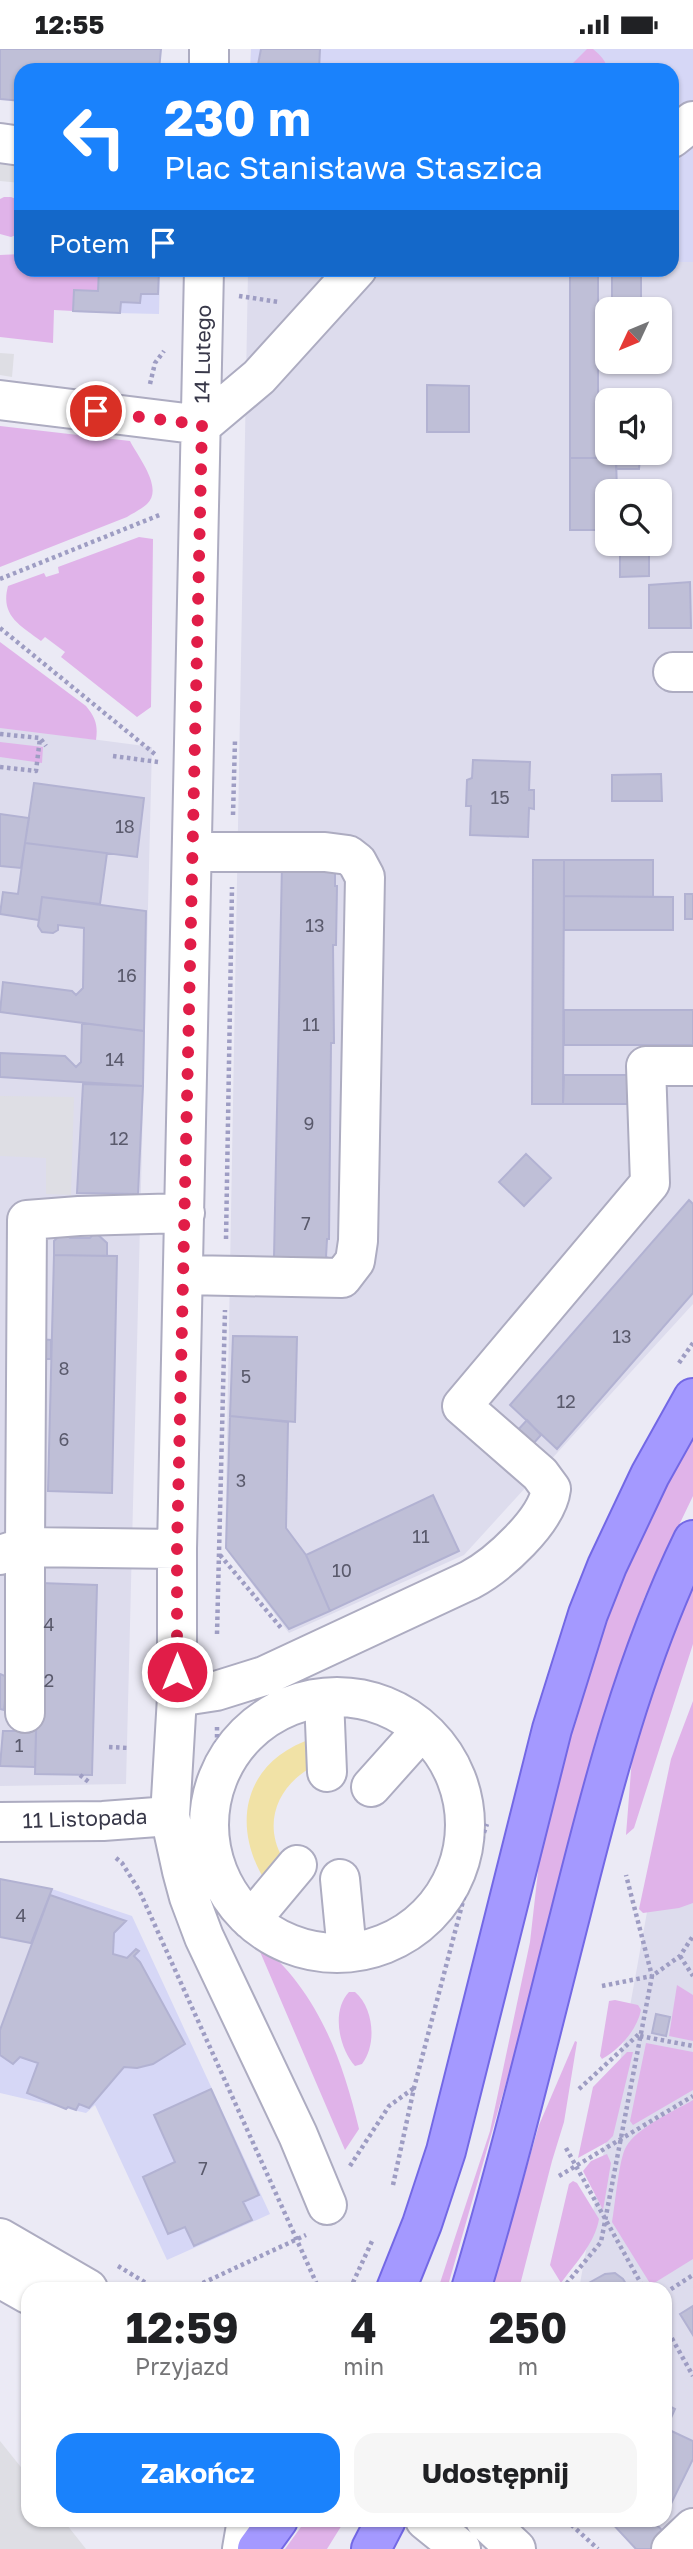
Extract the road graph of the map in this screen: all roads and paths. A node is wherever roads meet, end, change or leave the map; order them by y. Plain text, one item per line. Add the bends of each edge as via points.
1 (693, 121) edge
2 (679, 132) edge
3 (204, 277) edge
4 (349, 277) edge
5 (167, 347) dead end
6 (0, 400) edge
7 (144, 417) junction
8 (202, 425) junction
9 (166, 513) dead end
10 (0, 579) edge
11 (0, 628) edge
12 (235, 730) dead end
13 (0, 734) edge
14 (40, 739) junction
15 (46, 746) dead end
16 (164, 763) dead end
17 (0, 767) edge
18 (192, 852) junction
19 (233, 852) junction
20 (693, 1066) edge
21 (185, 1213) junction
22 (183, 1275) junction
23 (225, 1276) junction
24 (693, 1398) edge
25 (693, 1540) edge
26 (177, 1549) junction
27 (13, 1551) edge
28 (219, 1554) junction
29 (217, 1636) dead end
30 (306, 1658) junction
31 (216, 1691) junction
32 (177, 1697) junction
33 (324, 1698) junction
34 (24, 1713) dead end
35 (422, 1730) junction
36 (109, 1747) dead end
37 (129, 1748) dead end
38 (327, 1772) dead end
39 (80, 1775) dead end
40 (217, 1780) junction
41 (93, 1785) dead end
42 (371, 1787) dead end
43 (170, 1816) junction
44 (0, 1822) edge
45 (461, 1857) junction
46 (115, 1858) dead end
47 (297, 1865) dead end
48 (626, 1875) dead end
49 (340, 1879) dead end
50 (251, 1920) junction
51 (693, 1936) edge
52 (347, 1952) junction
53 (680, 1957) junction
54 (652, 1976) junction
55 (693, 1976) edge
56 (602, 1986) dead end
57 (640, 2035) junction
58 (693, 2046) edge
59 (579, 2089) dead end
60 (693, 2096) edge
61 (621, 2139) junction
62 (566, 2148) dead end
63 (576, 2166) junction
64 (559, 2176) dead end
65 (391, 2191) dead end
66 (327, 2205) dead end
67 (606, 2220) junction
68 (377, 2228) dead end
69 (0, 2238) edge
70 (693, 2275) edge
71 (0, 2278) edge
72 (76, 2282) edge
73 (316, 2282) edge
74 (353, 2282) edge
75 (399, 2282) edge
76 (473, 2282) edge
77 (568, 2282) edge
78 (641, 2282) edge
79 (672, 2288) edge
80 (21, 2290) edge
81 (672, 2339) edge
82 (693, 2377) edge
83 (246, 2527) edge
84 (273, 2527) edge
85 (382, 2527) edge
86 (434, 2527) edge
87 (493, 2527) edge
88 (508, 2527) edge
89 (574, 2527) edge
90 (693, 2528) edge
91 (242, 2549) edge
92 (257, 2549) edge
93 (371, 2549) edge
94 (461, 2549) edge
95 (518, 2549) edge
96 (598, 2549) edge
97 (671, 2549) edge

1 - 2 street
3 - 8 street, 14 Lutego
4 - 8 street via 259,377
5 - 7 path via 155,363
6 - 7 street
7 - 8 street
8 - 18 street, 14 Lutego
9 - 10 path
11 - 16 path
12 - 19 path
13 - 14 path
14 - 15 path
14 - 17 path via 36,771
18 - 19 street
18 - 21 street, 14 Lutego
19 - 23 path
19 - 23 street via 348,855 365,877 365,891 355,1261 342,1277
20 - 30 street via 646,1066 650,1182 462,1406 540,1474 551,1489 549,1502 508,1554 488,1570
21 - 22 street, 14 Lutego
21 - 27 street via 27,1220
22 - 23 street
22 - 26 street, 14 Lutego
23 - 28 path
24 - 75 main road via 650,1475 588,1614 552,1728 446,2151
25 - 76 main road via 648,1644 615,1743
26 - 27 street
26 - 32 street, 14 Lutego
27 - 34 street
28 - 29 path
28 - 30 path
30 - 31 street via 240,1686
31 - 32 street
31 - 40 path
32 - 43 street, 14 Lutego
33 - 35 street via 371,1701
33 - 38 street
33 - 40 street via 290,1706 259,1723 234,1749
35 - 42 street
35 - 45 street via 445,1756 460,1787 465,1822
36 - 37 path
39 - 41 path
40 - 50 street via 209,1817 213,1854 227,1889
43 - 44 street, 11 Listopada
43 - 66 street, 14 Lutego via 200,1927
45 - 52 street via 446,1891 414,1927 382,1944
45 - 65 path via 472,1867
46 - 73 path via 139,1890
47 - 50 street
48 - 54 path
49 - 52 street
50 - 52 street via 302,1948
51 - 53 path
53 - 54 path
53 - 55 path
54 - 56 path
54 - 57 path
57 - 58 path
57 - 59 path
57 - 61 path
60 - 61 path
61 - 63 path
61 - 67 path
62 - 63 path
63 - 64 path
63 - 67 path
67 - 77 path via 601,2242
67 - 78 path
68 - 74 path
69 - 72 street
70 - 79 path
71 - 80 street
81 - 82 path
83 - 91 street
84 - 92 main road
85 - 93 main road
86 - 94 street
87 - 95 street
88 - 95 street
89 - 96 path
90 - 97 street

